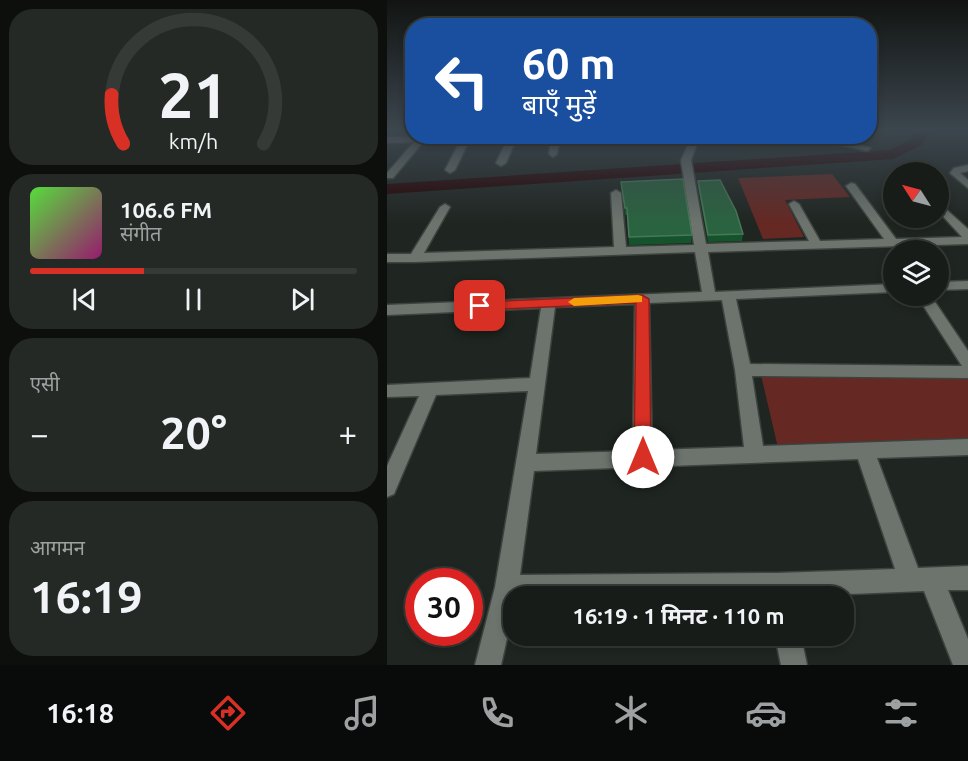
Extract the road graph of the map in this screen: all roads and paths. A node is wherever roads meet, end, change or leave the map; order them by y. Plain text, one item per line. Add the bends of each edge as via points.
1 (402, 162) edge
2 (454, 162) edge
3 (686, 162) edge
4 (968, 168) edge
5 (450, 170) dead end
6 (390, 176) dead end
7 (968, 185) edge
8 (851, 186) dead end
9 (616, 193) dead end
10 (795, 204) dead end
11 (445, 207) dead end
12 (949, 217) edge
13 (968, 238) edge
14 (891, 240) edge
15 (930, 240) edge
16 (883, 242) edge
17 (816, 244) junction
18 (700, 248) junction
19 (620, 250) junction
20 (387, 258) edge
21 (415, 258) junction
22 (968, 285) edge
23 (949, 286) edge
24 (883, 288) edge
25 (728, 295) junction
26 (709, 296) junction
27 (642, 299) junction
28 (549, 303) junction
29 (931, 306) edge
30 (387, 310) edge
31 (968, 363) edge
32 (743, 370) junction
33 (968, 372) edge
34 (538, 384) junction
35 (431, 388) junction
36 (387, 391) edge
37 (968, 447) edge
38 (865, 451) junction
39 (755, 455) junction
40 (643, 457) junction
41 (527, 463) junction
42 (389, 481) edge
43 (968, 578) edge
44 (922, 581) junction
45 (507, 586) edge
46 (850, 586) edge
47 (503, 603) edge
48 (790, 646) edge
49 (488, 665) edge
50 (794, 665) edge
51 (966, 665) edge

1 - 6 street
2 - 5 street
3 - 18 street
4 - 7 street via 955,173
8 - 14 street
9 - 19 street
10 - 17 street
11 - 21 street
12 - 13 street
13 - 15 street
16 - 17 street
17 - 18 street
18 - 19 street
18 - 26 street
19 - 21 street
20 - 21 street
22 - 23 street
24 - 25 street
25 - 26 street
25 - 32 street
26 - 27 street
27 - 28 street
27 - 40 street
28 - 30 street
28 - 34 street
29 - 31 street
32 - 33 street
32 - 39 street
34 - 35 street
34 - 41 street
35 - 36 street
35 - 42 street
37 - 38 street
38 - 39 street
38 - 44 street
39 - 40 street
40 - 41 street
41 - 45 street
43 - 44 street
44 - 46 street
44 - 51 street
47 - 49 street
48 - 50 street

